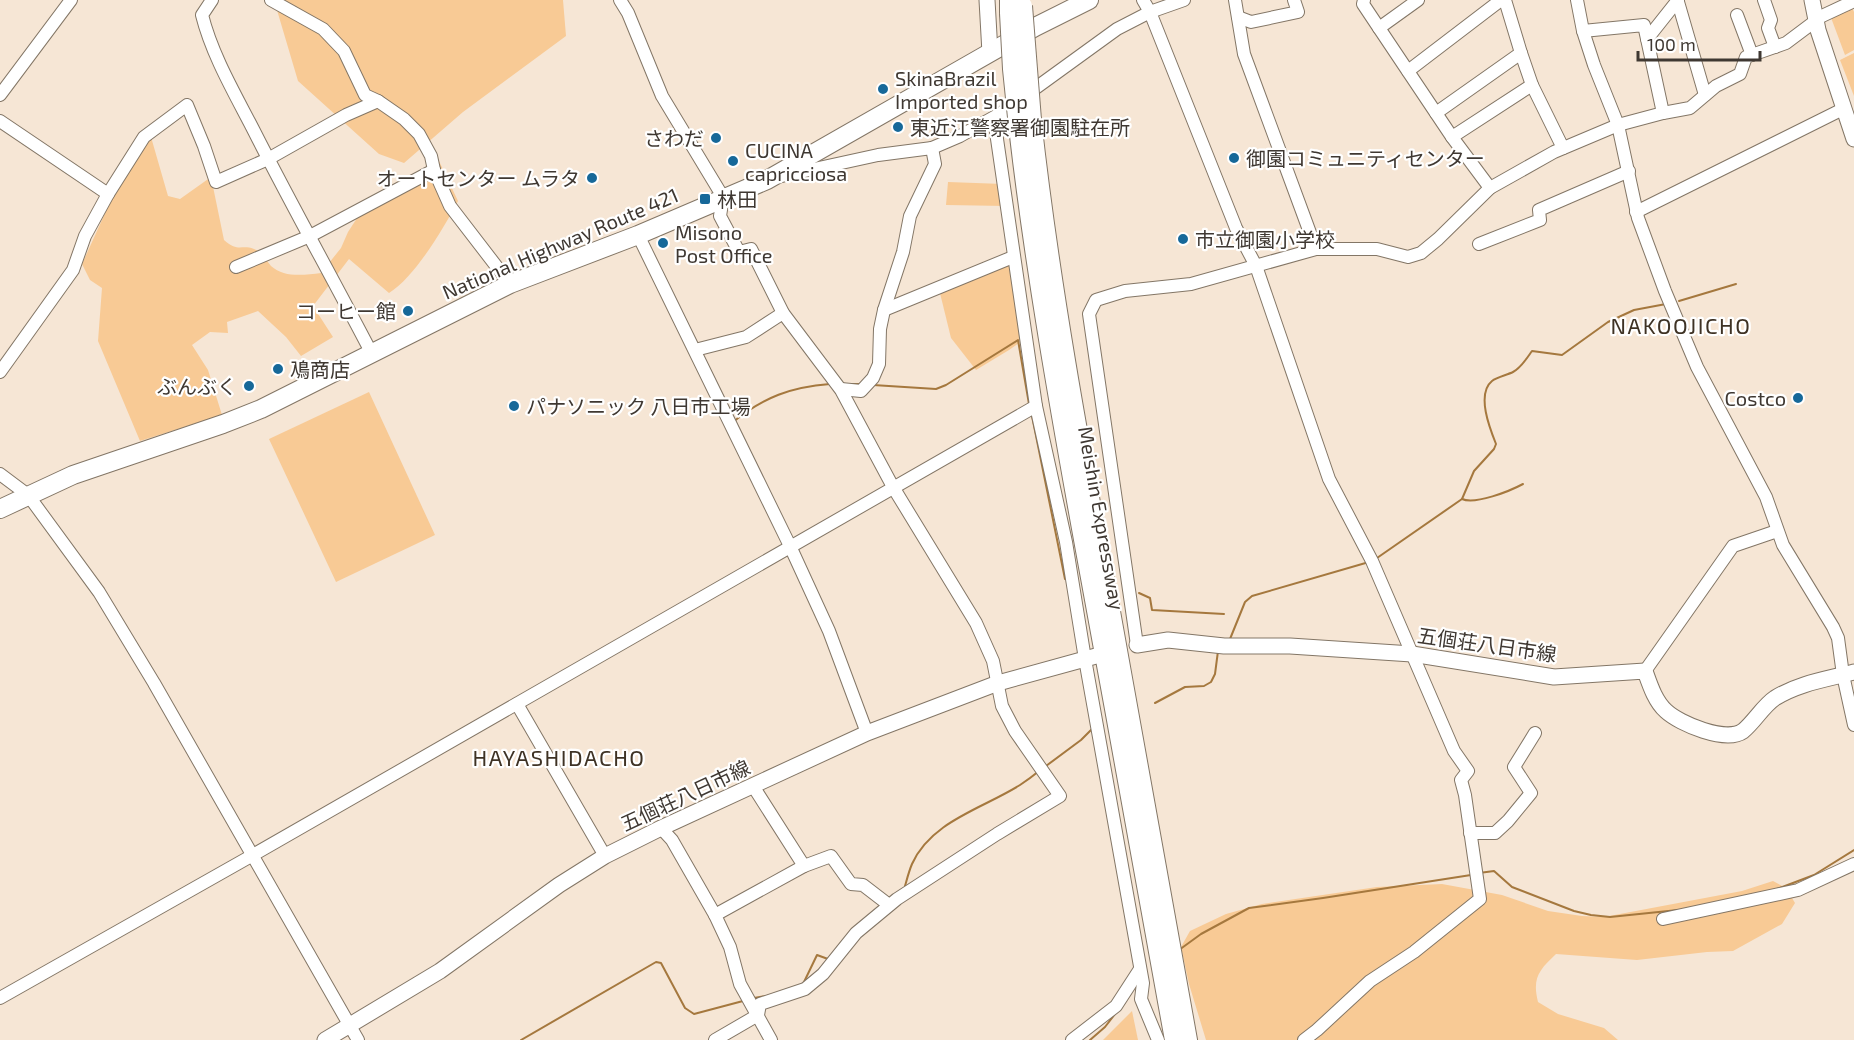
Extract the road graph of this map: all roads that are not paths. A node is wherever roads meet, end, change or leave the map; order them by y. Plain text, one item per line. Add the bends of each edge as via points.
1 (71, 0) edge
2 (212, 0) edge
3 (271, 0) edge
4 (620, 0) edge
5 (987, 0) edge
6 (1089, 0) edge
7 (1143, 0) edge
8 (1184, 0) edge
9 (1235, 0) edge
10 (1294, 0) edge
11 (1364, 0) edge
12 (1418, 0) edge
13 (1501, 0) edge
14 (1505, 0) edge
15 (1577, 0) edge
16 (1764, 0) edge
17 (1812, 0) edge
18 (1678, 1) edge
19 (1854, 1) edge
20 (1016, 5) edge
21 (1150, 12) junction
22 (1737, 15) dead end
23 (1238, 18) junction
24 (1815, 21) junction
25 (1379, 28) junction
26 (1583, 31) junction
27 (1647, 39) junction
28 (1775, 47) junction
29 (990, 53) junction
30 (1521, 53) junction
31 (1752, 55) junction
32 (1408, 70) junction
33 (1532, 85) junction
34 (1705, 95) junction
35 (0, 96) edge
36 (378, 101) junction
37 (1843, 109) junction
38 (1004, 111) junction
39 (1436, 113) junction
40 (1663, 113) junction
41 (0, 121) edge
42 (1618, 125) junction
43 (1452, 137) junction
44 (1854, 139) edge
45 (932, 148) junction
46 (1563, 148) junction
47 (268, 159) junction
48 (434, 170) junction
49 (1629, 171) junction
50 (766, 180) junction
51 (1490, 188) junction
52 (108, 194) junction
53 (723, 197) junction
54 (1636, 212) junction
55 (638, 235) junction
56 (310, 236) junction
57 (1479, 244) dead end
58 (1316, 249) junction
59 (1013, 257) junction
60 (1256, 266) junction
61 (236, 267) dead end
62 (510, 284) junction
63 (884, 310) junction
64 (783, 313) junction
65 (695, 350) junction
66 (372, 354) junction
67 (0, 372) edge
68 (841, 389) junction
69 (1036, 406) junction
70 (0, 474) edge
71 (893, 487) junction
72 (28, 495) junction
73 (0, 509) edge
74 (1777, 531) junction
75 (790, 546) junction
76 (1137, 645) joint
77 (1412, 654) junction
78 (1090, 658) junction
79 (1645, 671) junction
80 (1848, 674) edge
81 (999, 683) junction
82 (517, 704) junction
83 (1854, 725) edge
84 (867, 733) junction
85 (1535, 733) dead end
86 (753, 786) junction
87 (661, 828) junction
88 (1470, 833) junction
89 (253, 855) junction
90 (605, 856) junction
91 (1854, 864) edge
92 (804, 866) junction
93 (889, 905) junction
94 (715, 915) junction
95 (1663, 919) dead end
96 (1141, 974) junction
97 (1173, 992) junction
98 (0, 998) edge
99 (758, 1015) junction
100 (350, 1026) junction
101 (326, 1040) edge
102 (358, 1040) edge
103 (715, 1040) edge
104 (771, 1040) edge
105 (1072, 1040) edge
106 (1158, 1040) edge
107 (1174, 1040) edge
108 (1188, 1040) edge
109 (1304, 1040) edge

1 - 35 street
2 - 47 street via 202,15 205,28
3 - 36 street via 323,29 344,51 365,95
4 - 53 street via 662,96
5 - 29 main road
6 - 29 highway, National Highway Route 421
7 - 21 street
8 - 21 street
9 - 23 street
10 - 23 street via 1298,12 1251,22
11 - 25 street
12 - 25 street
13 - 32 street
14 - 30 street
15 - 26 street
16 - 28 street
17 - 24 main road
18 - 27 street
18 - 34 street
19 - 24 street
20 - 97 highway, Meishin Expressway, bridge via 1025,123 1040,190
21 - 38 street via 1117,29
21 - 60 street via 1236,228
22 - 31 street
23 - 58 street via 1244,54
24 - 28 street
24 - 37 main road
25 - 32 street
26 - 27 street via 1644,25
26 - 42 street
27 - 40 street
28 - 31 street
29 - 50 highway, National Highway Route 421
30 - 33 street
30 - 39 street
31 - 34 street via 1746,57 1740,74
32 - 39 street
33 - 43 street
33 - 46 street
34 - 40 street via 1690,108
36 - 47 street
36 - 48 street via 419,134
37 - 44 main road
37 - 54 street
38 - 45 street
38 - 59 street via 996,132
39 - 43 street
40 - 42 street
41 - 52 street
42 - 46 street
42 - 49 street
43 - 51 street
45 - 50 street via 878,155
45 - 63 street via 935,164 910,216
46 - 51 street
47 - 52 street via 216,182 187,105 144,137
47 - 56 street
48 - 56 street
48 - 62 street via 450,206
49 - 54 street
49 - 57 street via 1539,210 1540,220
50 - 53 highway, National Highway Route 421
51 - 58 street via 1421,253 1408,257 1377,249
52 - 67 street via 85,236 73,270
53 - 55 highway, National Highway Route 421
53 - 64 street via 720,216 739,252 752,249
54 - 74 street via 1698,367 1766,497
55 - 62 highway, National Highway Route 421
55 - 65 street
56 - 61 street
56 - 66 street
58 - 60 street
59 - 63 street
59 - 69 street
60 - 76 street via 1191,284 1125,291 1096,300 1089,314
60 - 77 street via 1329,479 1372,561
62 - 66 highway, National Highway Route 421
63 - 68 street via 879,364 873,378 861,391
64 - 65 street via 746,337
64 - 68 street
65 - 75 street
66 - 72 highway, National Highway Route 421 via 261,409 73,474
68 - 71 street
69 - 71 street
69 - 78 street
70 - 72 street
71 - 75 street
71 - 81 street via 976,623
72 - 73 highway, National Highway Route 421
72 - 89 street via 99,592
74 - 79 street via 1733,546
74 - 80 street via 1833,627
75 - 82 street
75 - 84 street via 829,631
76 - 77 main road, 五個荘八日市線 via 1168,640
77 - 79 main road, 五個荘八日市線 via 1554,677
77 - 88 street via 1454,751 1468,771 1461,780
78 - 81 main road, 五個荘八日市線
78 - 96 street
79 - 80 main road via 1655,698 1667,712 1722,736 1741,732 1774,698 1804,684
80 - 83 street
81 - 84 main road, 五個荘八日市線
81 - 93 street via 1002,706 1015,731 1060,796
82 - 89 street
82 - 90 street
84 - 86 main road, 五個荘八日市線
85 - 88 street via 1514,767 1531,793 1495,833
86 - 87 main road, 五個荘八日市線
86 - 92 street
87 - 90 main road, 五個荘八日市線
87 - 94 street via 672,840
88 - 109 street via 1480,899 1414,952 1370,981
89 - 98 street
89 - 100 street
90 - 100 main road, 五個荘八日市線 via 440,971
91 - 95 street via 1798,890
92 - 93 street via 831,856 851,884 864,885
92 - 94 street
93 - 99 street via 856,933 823,974 805,989 760,1004
94 - 99 street via 730,947 740,984
96 - 105 street via 1116,1006
96 - 106 street via 1141,999
97 - 107 highway, Meishin Expressway
97 - 108 highway, Meishin Expressway
99 - 103 street
99 - 104 street
100 - 101 main road, 五個荘八日市線
100 - 102 street

